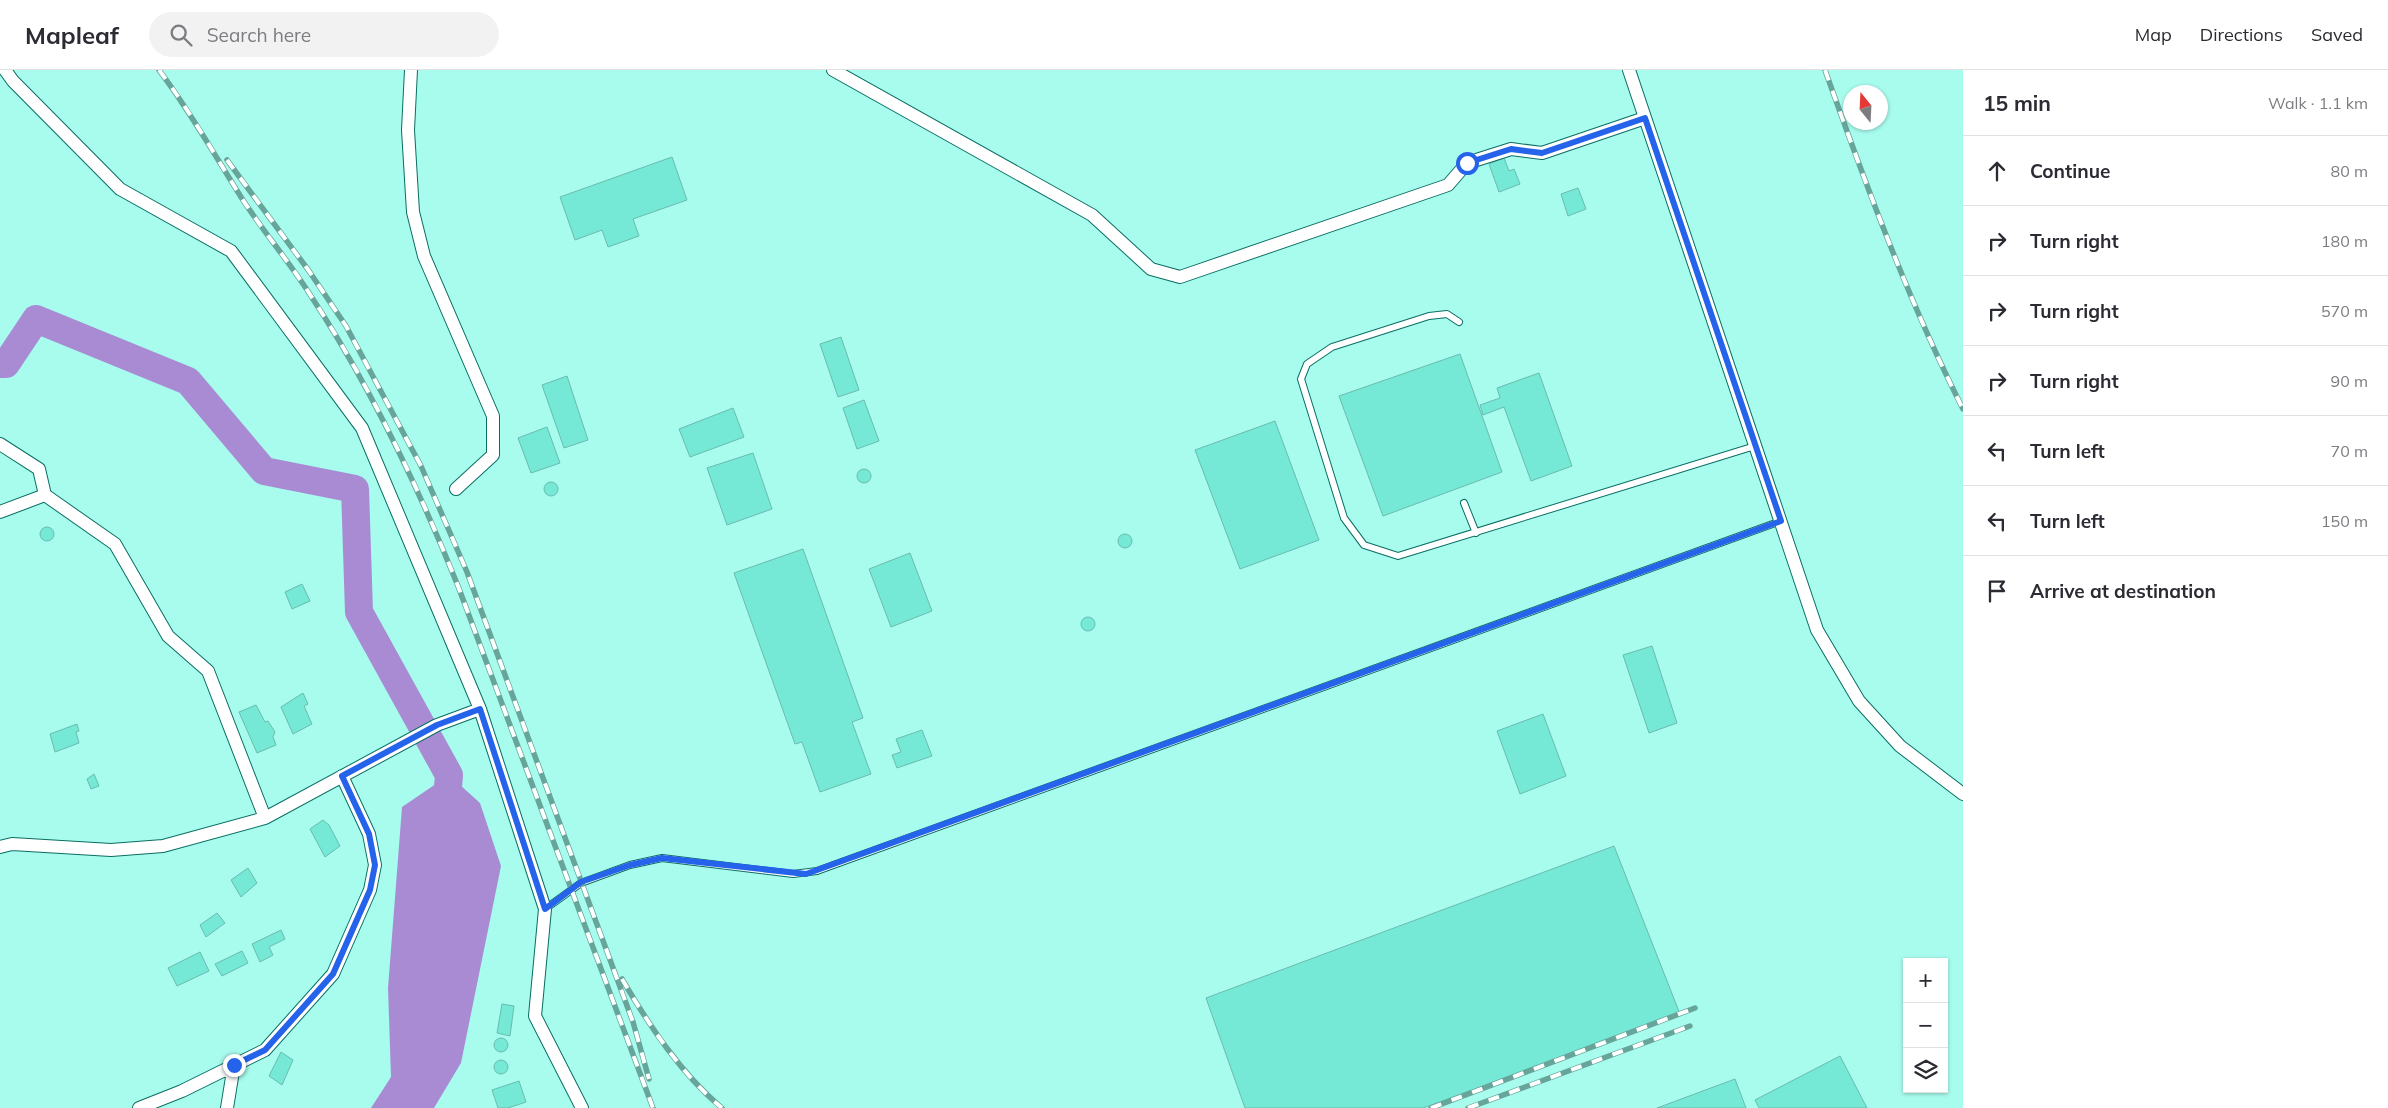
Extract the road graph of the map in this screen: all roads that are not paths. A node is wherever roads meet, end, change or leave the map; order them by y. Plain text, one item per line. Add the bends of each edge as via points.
1 (5, 70) edge
2 (411, 70) edge
3 (1629, 70) edge
4 (840, 71) edge
5 (1645, 118) junction
6 (1458, 322) dead end
7 (0, 444) edge
8 (1755, 446) junction
9 (456, 489) dead end
10 (45, 495) junction
11 (1464, 503) dead end
12 (0, 512) edge
13 (1781, 521) junction
14 (1476, 533) junction
15 (480, 709) junction
16 (342, 776) junction
17 (1963, 794) edge
18 (264, 818) junction
19 (0, 847) edge
20 (545, 909) junction
21 (234, 1065) junction
22 (138, 1108) edge
23 (227, 1108) edge
24 (582, 1108) edge

1 - 15 street via 120,189 231,251 362,428
2 - 9 street via 408,130 413,212 424,256 493,416 493,455
3 - 5 street
4 - 5 street via 1092,215 1151,269 1180,277 1448,186 1467,163 1511,149 1542,153
5 - 8 street
6 - 14 lane via 1447,314 1429,316 1332,347 1307,364 1301,380 1344,518 1364,545 1398,556
7 - 10 street via 39,469
8 - 13 street
8 - 14 lane
10 - 12 street
10 - 18 street via 115,544 168,636 208,671
11 - 14 lane
13 - 17 street via 1817,630 1859,701 1900,746
13 - 20 lane via 818,871 793,874 662,858 581,882
15 - 16 street via 437,725
15 - 20 street
16 - 18 street
16 - 21 street via 369,834 375,865 370,890 333,974 265,1050
18 - 19 street via 162,846 111,850 12,844
20 - 24 street via 535,1016
21 - 22 street
21 - 23 street

